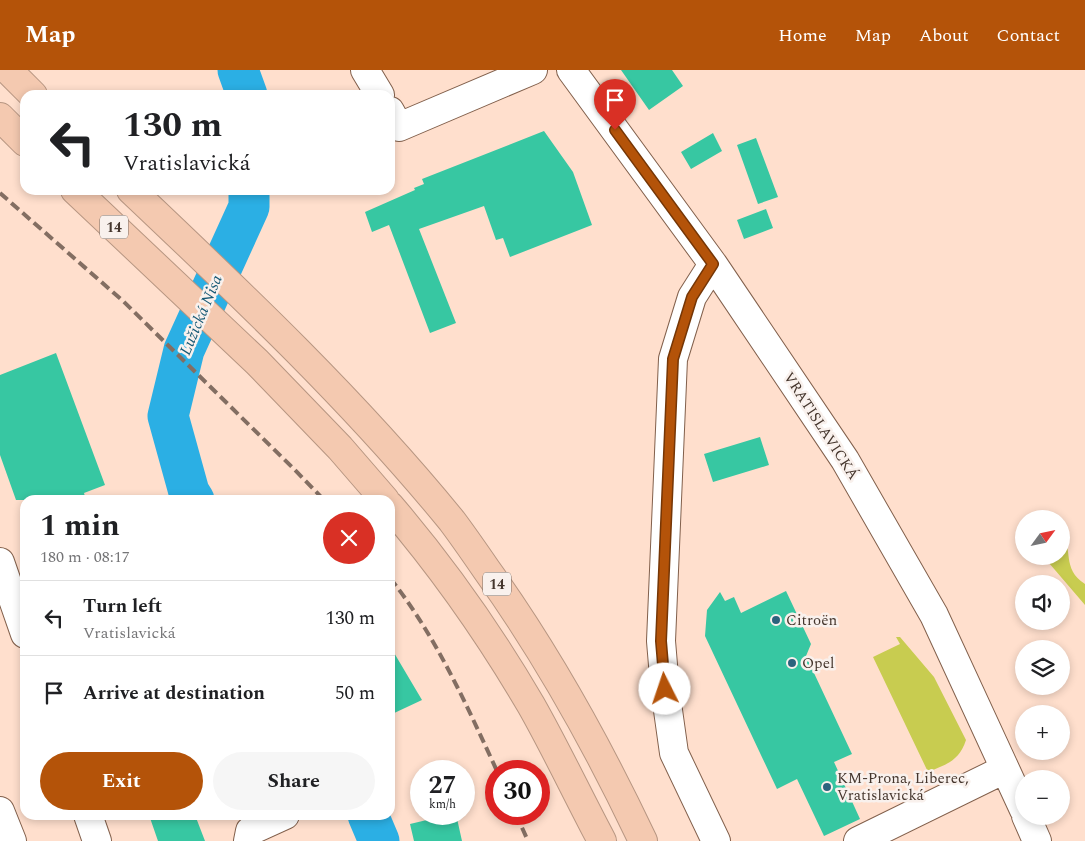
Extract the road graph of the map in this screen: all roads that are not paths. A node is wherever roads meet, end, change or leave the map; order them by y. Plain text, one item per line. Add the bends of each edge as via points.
1 (8, 70) edge
2 (365, 70) edge
3 (533, 70) edge
4 (571, 70) edge
5 (28, 90) edge
6 (377, 90) edge
7 (0, 117) edge
8 (395, 120) edge
9 (20, 137) edge
10 (80, 195) edge
11 (139, 197) edge
12 (713, 264) junction
13 (381, 495) edge
14 (395, 512) edge
15 (0, 562) edge
16 (20, 620) edge
17 (1005, 769) junction
18 (1015, 791) edge
19 (0, 811) edge
20 (90, 820) edge
21 (274, 820) edge
22 (1030, 825) edge
23 (12, 841) edge
24 (97, 841) edge
25 (248, 841) edge
26 (602, 841) edge
27 (643, 841) edge
28 (716, 841) edge
29 (858, 841) edge
30 (1038, 841) edge

1 - 5 highway
2 - 6 street
3 - 8 street via 399,127
4 - 12 street, VRATISLAVICKÁ
7 - 9 highway
10 - 13 highway, 14 via 257,362
11 - 27 highway, 14 via 369,424 453,522 514,608 566,691
12 - 17 street, VRATISLAVICKÁ via 850,469 934,615
12 - 28 street via 692,297 673,359 661,641 674,754
14 - 26 highway, 14 via 483,628 531,706
15 - 16 street
17 - 18 street, VRATISLAVICKÁ
17 - 29 street
19 - 23 street
20 - 24 street
21 - 25 street via 250,831
22 - 30 street

